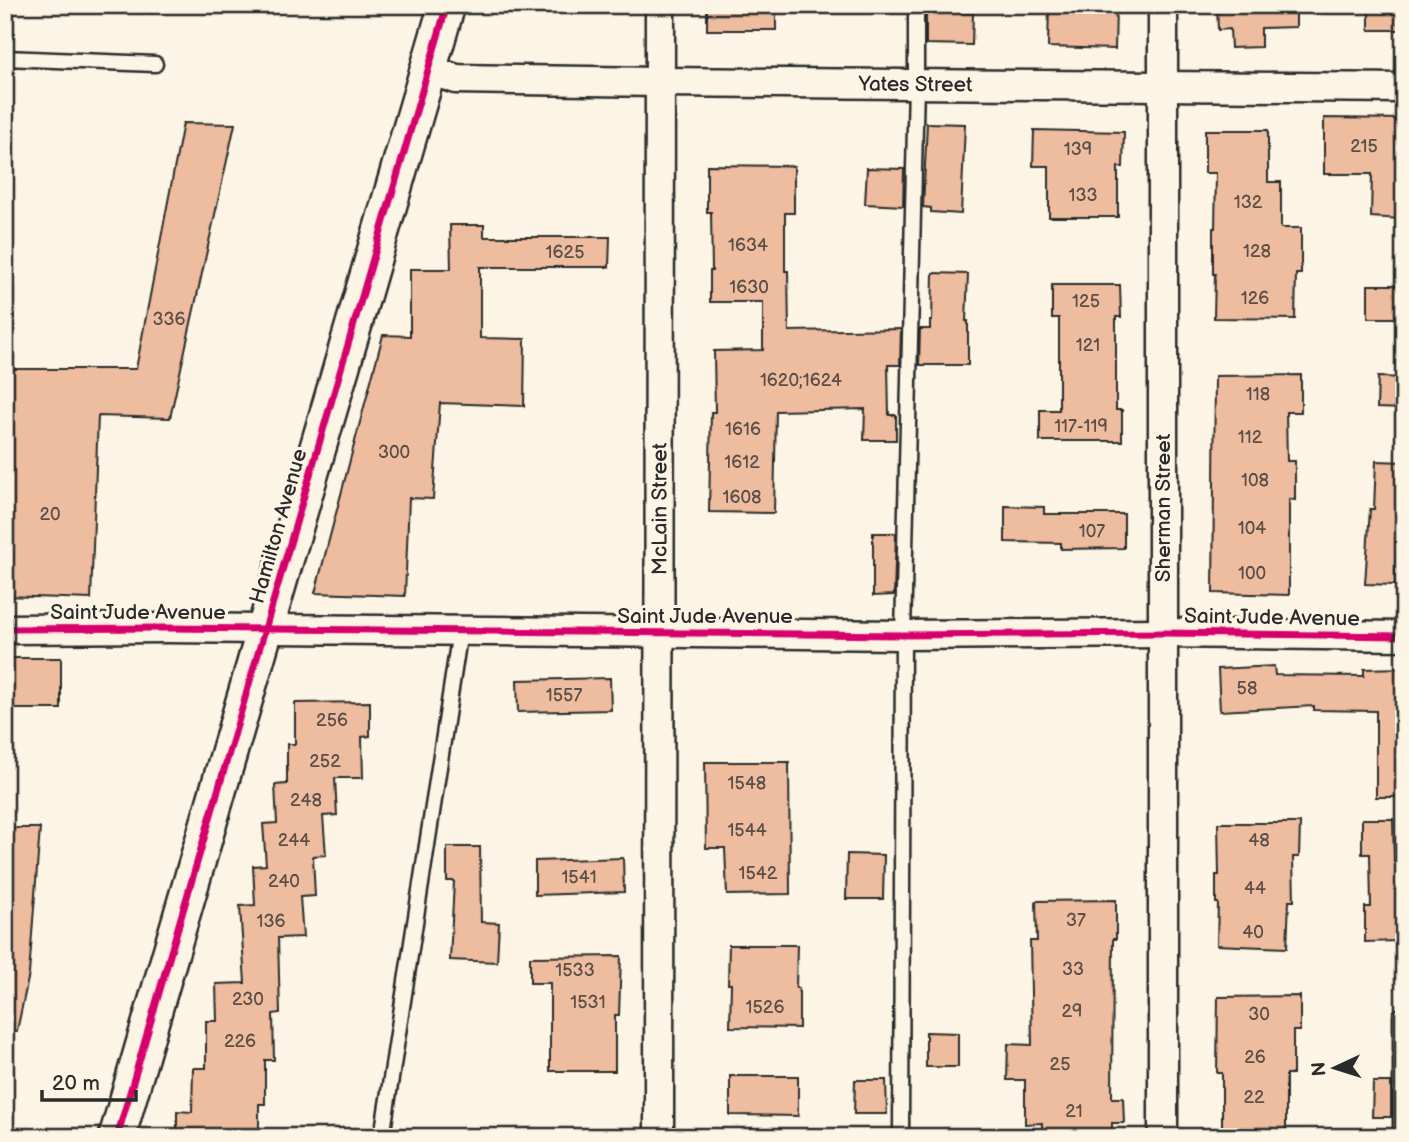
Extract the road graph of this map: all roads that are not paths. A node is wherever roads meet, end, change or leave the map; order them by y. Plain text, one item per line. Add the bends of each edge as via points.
1 (447, 5) edge
2 (660, 5) edge
3 (916, 5) edge
4 (1163, 5) edge
5 (5, 58) edge
6 (155, 64) dead end
7 (429, 70) junction
8 (660, 82) junction
9 (916, 84) junction
10 (1163, 86) junction
11 (1404, 88) edge
12 (5, 629) edge
13 (266, 629) junction
14 (460, 631) junction
15 (659, 633) junction
16 (1163, 633) junction
17 (903, 635) junction
18 (1404, 636) edge
19 (1404, 1015) edge
20 (117, 1137) edge
21 (382, 1137) edge
22 (659, 1137) edge
23 (901, 1137) edge
24 (1163, 1137) edge
25 (1401, 1137) edge

1 - 7 street, Hamilton Avenue
2 - 8 street, McLain Street
3 - 9 lane
4 - 10 street, Sherman Street
5 - 6 lane
7 - 8 street, Yates Street via 456,79
7 - 13 street, Hamilton Avenue
8 - 9 street, Yates Street
8 - 15 street, McLain Street
9 - 10 street, Yates Street
9 - 17 lane
10 - 11 street, Yates Street
10 - 16 street, Sherman Street
12 - 13 street, Saint Jude Avenue
13 - 14 street, Saint Jude Avenue
13 - 20 street, Hamilton Avenue
14 - 15 street, Saint Jude Avenue
14 - 21 lane
15 - 17 street, Saint Jude Avenue
15 - 22 street, McLain Street
16 - 17 street, Saint Jude Avenue
16 - 18 street, Saint Jude Avenue
16 - 24 street, Sherman Street
17 - 23 lane
19 - 25 lane

